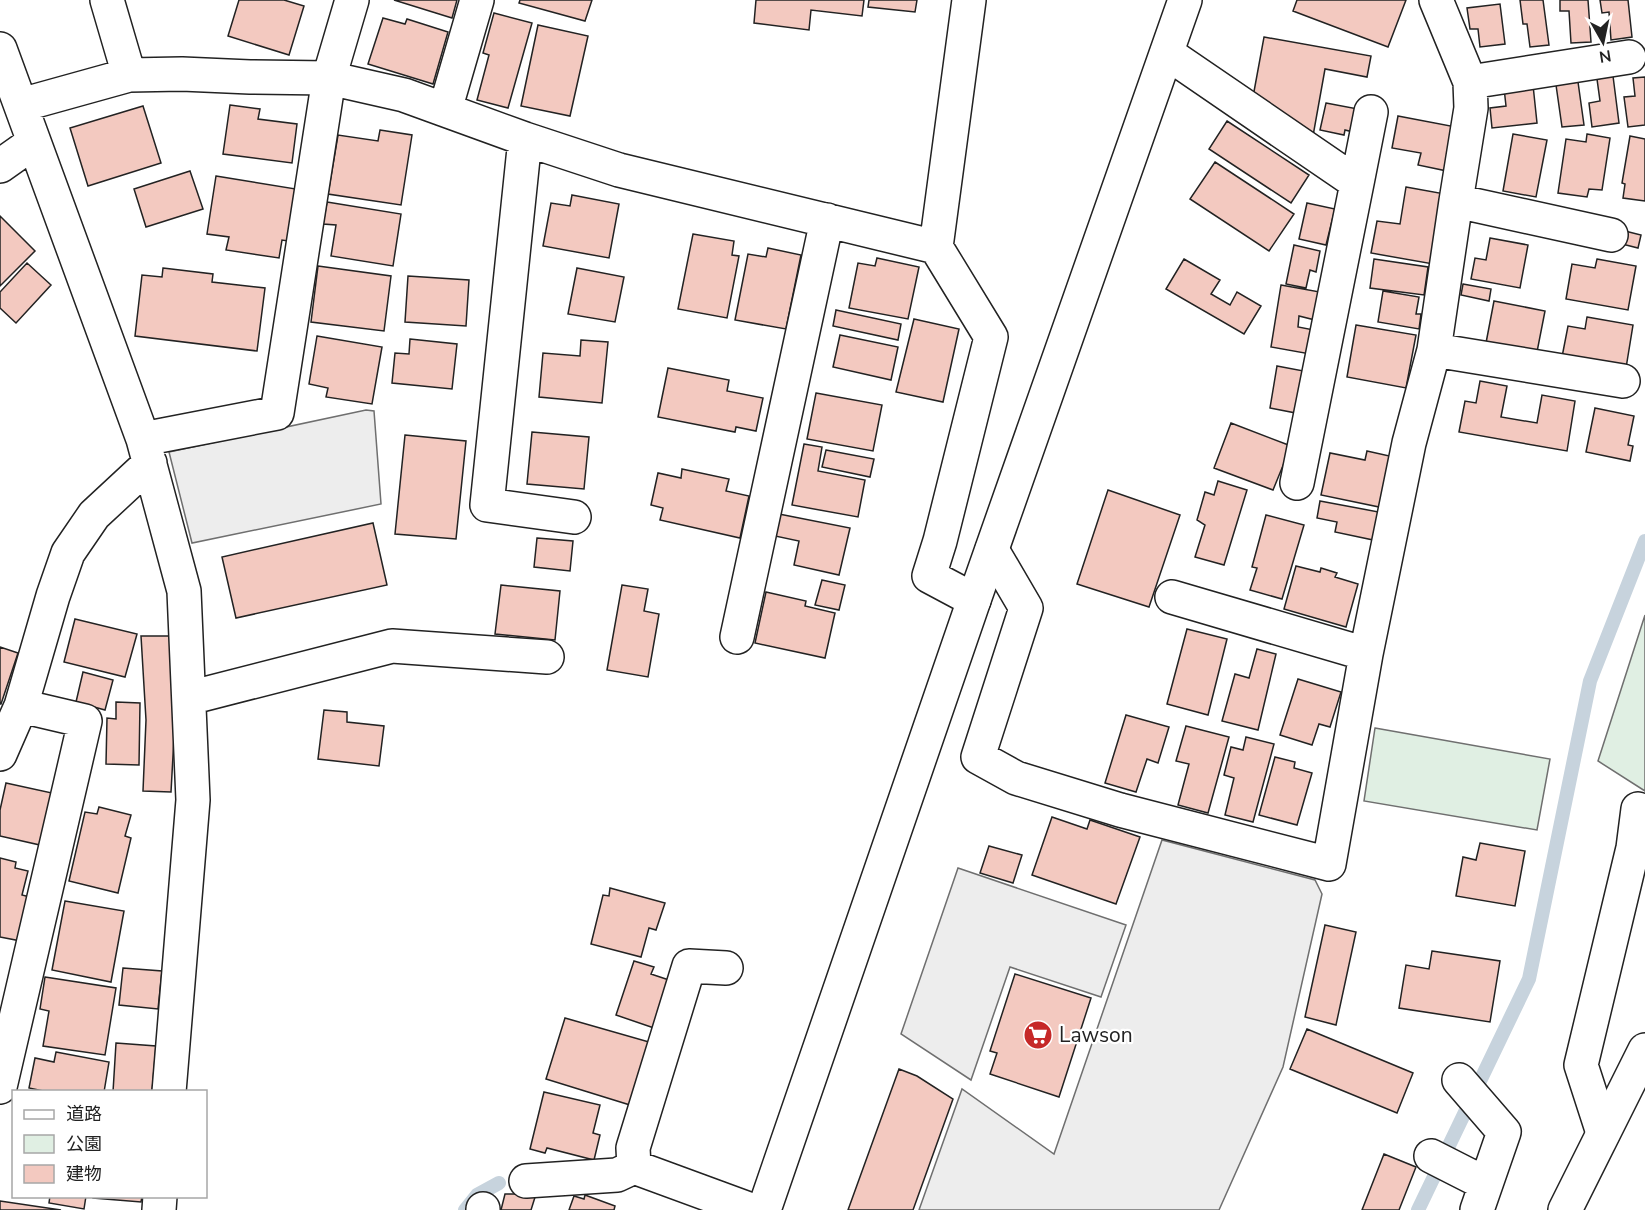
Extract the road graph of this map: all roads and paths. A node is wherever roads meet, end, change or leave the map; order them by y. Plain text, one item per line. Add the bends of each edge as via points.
1 (107, 0) edge
2 (352, 0) edge
3 (477, 0) edge
4 (969, 0) edge
5 (1185, 0) edge
6 (1436, 0) edge
7 (0, 49) edge
8 (1167, 53) junction
9 (1629, 57) dead end
10 (129, 75) junction
11 (329, 78) junction
12 (1470, 82) junction
13 (21, 105) junction
14 (445, 110) junction
15 (1371, 112) dead end
16 (525, 140) junction
17 (34, 142) junction
18 (0, 166) edge
19 (1357, 183) junction
20 (1456, 201) junction
21 (827, 220) junction
22 (1611, 236) dead end
23 (936, 247) junction
24 (1434, 350) junction
25 (1623, 381) dead end
26 (146, 451) junction
27 (1297, 483) dead end
28 (574, 517) dead end
29 (992, 550) junction
30 (1172, 597) dead end
31 (974, 600) junction
32 (737, 637) dead end
33 (1366, 654) junction
34 (547, 657) dead end
35 (189, 698) junction
36 (21, 706) junction
37 (0, 754) edge
38 (1638, 809) dead end
39 (726, 968) dead end
40 (1645, 1050) edge
41 (1459, 1080) dead end
42 (0, 1087) edge
43 (169, 1090) edge
44 (1604, 1133) junction
45 (1431, 1155) dead end
46 (634, 1167) junction
47 (526, 1181) dead end
48 (1481, 1197) edge
49 (751, 1210) edge
50 (764, 1210) edge
51 (1565, 1210) edge

1 - 10 street
2 - 11 street
3 - 14 street
4 - 23 street
5 - 8 street
6 - 12 street
7 - 13 street
8 - 19 street
8 - 29 street
9 - 12 street
10 - 11 street
10 - 13 street
11 - 14 street via 404,95
11 - 26 street via 277,413
12 - 20 street via 1471,108
13 - 17 street
14 - 16 street
15 - 19 street
16 - 21 street via 619,170
16 - 28 street via 487,505
17 - 18 street
17 - 26 street
19 - 27 street
20 - 22 street
20 - 24 street
21 - 23 street
21 - 32 street
23 - 31 street via 991,337 929,576
24 - 25 street
24 - 33 street via 1409,443
26 - 35 street via 184,591
26 - 36 street via 94,514 68,553
29 - 31 street
29 - 33 street via 1026,608 978,757 1016,778 1120,810 1329,864
30 - 33 street
31 - 50 street
34 - 35 street via 392,646
35 - 43 street via 193,800
36 - 37 street
36 - 42 street via 85,722
38 - 44 street via 1633,848 1581,1065
39 - 46 street via 689,966 633,1148
40 - 44 street
41 - 48 street via 1504,1132
44 - 51 street
45 - 48 street
46 - 47 street via 617,1174
46 - 49 street

